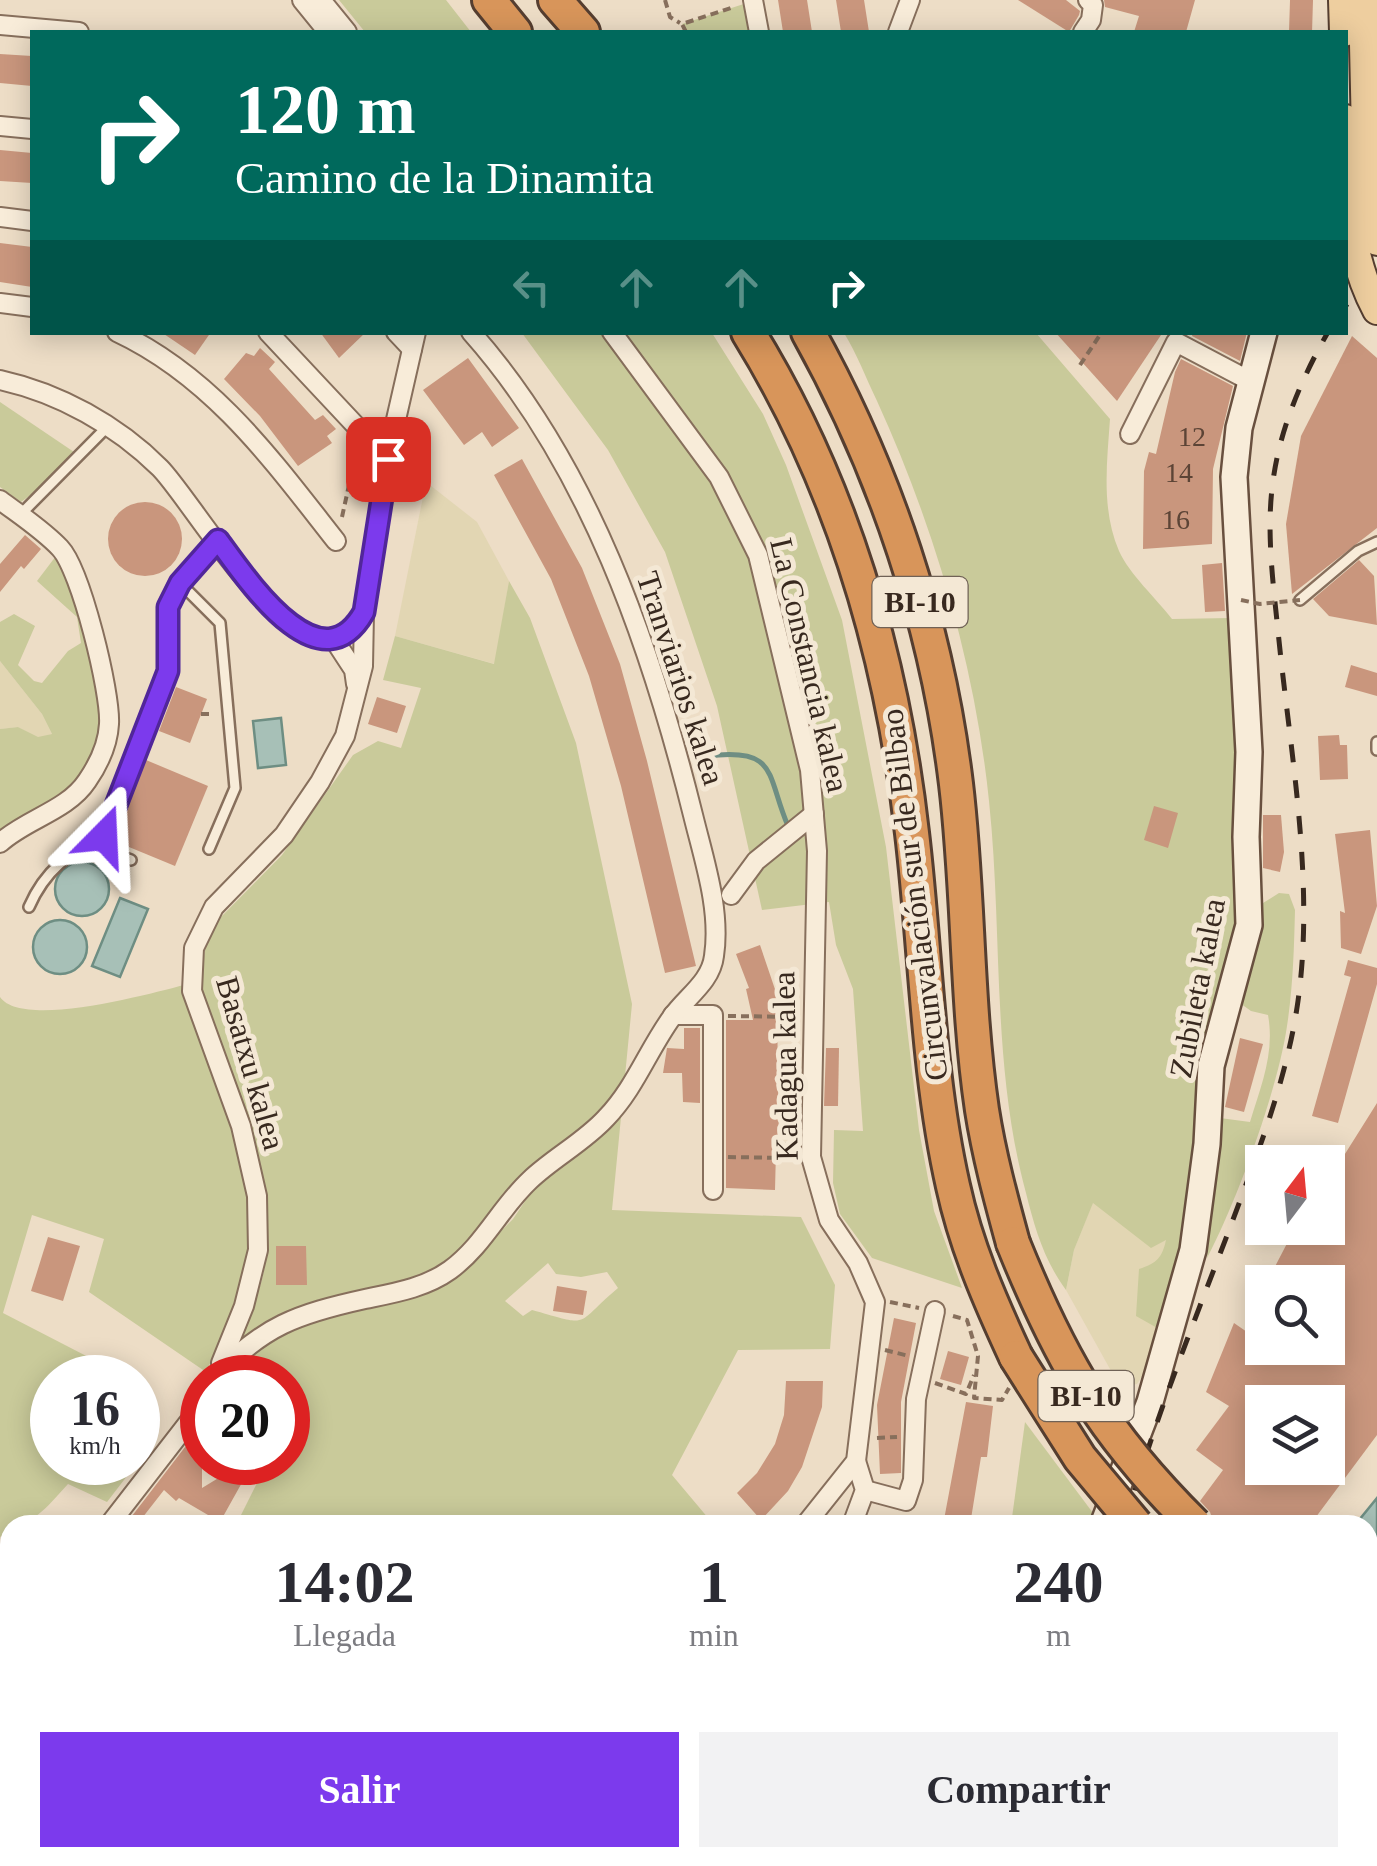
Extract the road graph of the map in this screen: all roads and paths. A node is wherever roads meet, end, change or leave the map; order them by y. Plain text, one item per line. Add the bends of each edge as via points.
1 (302, 0) edge
2 (321, 0) edge
3 (488, 0) edge
4 (555, 0) edge
5 (664, 0) edge
6 (753, 0) edge
7 (910, 0) edge
8 (1088, 0) edge
9 (1343, 0) edge
10 (1363, 0) edge
11 (682, 24) junction
12 (0, 25) edge
13 (56, 30) edge
14 (326, 30) edge
15 (345, 30) edge
16 (513, 30) edge
17 (580, 30) edge
18 (685, 30) edge
19 (759, 30) edge
20 (899, 30) edge
21 (1084, 30) edge
22 (1344, 30) edge
23 (0, 126) edge
24 (30, 130) edge
25 (1348, 210) edge
26 (0, 217) edge
27 (30, 221) edge
28 (1365, 238) edge
29 (0, 303) edge
30 (30, 307) edge
31 (1377, 310) edge
32 (124, 335) edge
33 (271, 335) edge
34 (473, 335) edge
35 (614, 335) edge
36 (750, 335) edge
37 (809, 335) edge
38 (1100, 335) edge
39 (1263, 335) edge
40 (414, 341) edge
41 (1080, 365) dead end
42 (0, 380) edge
43 (1250, 382) junction
44 (108, 426) junction
45 (361, 432) junction
46 (1130, 434) dead end
47 (388, 459) junction
48 (0, 500) edge
49 (20, 515) junction
50 (218, 540) junction
51 (336, 541) joint
52 (1377, 542) edge
53 (177, 587) junction
54 (1241, 600) junction
55 (1300, 600) joint
56 (364, 612) junction
57 (335, 641) junction
58 (357, 690) junction
59 (218, 713) dead end
60 (201, 714) dead end
61 (1377, 742) edge
62 (1377, 750) edge
63 (814, 814) junction
64 (0, 843) edge
65 (88, 844) junction
66 (210, 849) dead end
67 (131, 860) dead end
68 (730, 895) dead end
69 (29, 907) dead end
70 (673, 1015) junction
71 (713, 1016) junction
72 (813, 1017) junction
73 (713, 1157) junction
74 (785, 1158) dead end
75 (713, 1190) dead end
76 (935, 1312) dead end
77 (885, 1350) dead end
78 (224, 1355) edge
79 (239, 1355) edge
80 (922, 1369) junction
81 (976, 1376) dead end
82 (180, 1433) edge
83 (856, 1461) junction
84 (865, 1490) junction
85 (117, 1515) edge
86 (813, 1515) edge
87 (856, 1515) edge
88 (1107, 1515) edge
89 (1128, 1515) edge
90 (1186, 1515) edge

1 - 14 street
2 - 15 street
3 - 16 highway
4 - 17 highway
5 - 11 path via 670,17
6 - 11 path
6 - 19 street
7 - 20 street
8 - 21 street via 1093,5
9 - 22 main road
10 - 28 main road
11 - 18 path
12 - 13 street
23 - 24 street
25 - 28 main road via 1349,235
26 - 27 street
28 - 31 main road
29 - 30 street
32 - 51 street via 197,381 256,440
33 - 45 street
34 - 70 street, Tranviarios kalea via 534,416 610,558 647,646 716,922 706,978
35 - 63 street, La Constancia kalea via 719,477 758,555 810,770
36 - 89 highway, Circunvalación sur de Bilbao / BI-10, bridge via 804,436 850,547 883,659 912,830 953,1186 990,1301 1016,1356 1080,1458
37 - 90 highway, Circunvalación sur de Bilbao / BI-10, bridge via 872,465 918,598 948,734 982,1108 1013,1243 1074,1378 1118,1443
38 - 41 path
39 - 43 street, Zubileta kalea
40 - 47 street, Basatxu kalea
42 - 44 street via 54,396
43 - 46 street via 1176,342
43 - 54 street, Zubileta kalea via 1234,477
44 - 49 lane
44 - 50 street via 160,467
45 - 47 street
45 - 51 path
47 - 56 street, Basatxu kalea
48 - 49 street
49 - 64 street via 62,549 72,568 108,689 109,725 86,783
50 - 53 lane
50 - 57 street via 287,622
52 - 55 lane
53 - 65 lane via 168,607 168,671 104,836
53 - 66 lane via 220,624 235,788
54 - 55 path, bridge
54 - 88 street, Zubileta kalea via 1250,925 1211,1066 1194,1250 1156,1385
56 - 57 street via 353,632
56 - 58 street, Basatxu kalea
57 - 58 street via 354,670
58 - 78 street, Basatxu kalea via 344,736 320,782 284,834 214,908 194,948 192,992 241,1126 256,1196 258,1250
59 - 60 path
61 - 62 lane
63 - 68 street via 756,861
63 - 72 street, Kadagua kalea
65 - 67 lane
65 - 69 lane via 50,870
70 - 71 street
70 - 79 street via 638,1079 606,1118 530,1179 475,1249 448,1272 264,1332
71 - 72 path
71 - 73 street
72 - 83 street, Kadagua kalea via 811,1158 829,1220 875,1302
73 - 74 path
73 - 75 street
76 - 80 street
77 - 80 path
80 - 81 path via 966,1394
80 - 84 street via 906,1502
82 - 85 street
83 - 84 street
83 - 86 street
84 - 87 street

